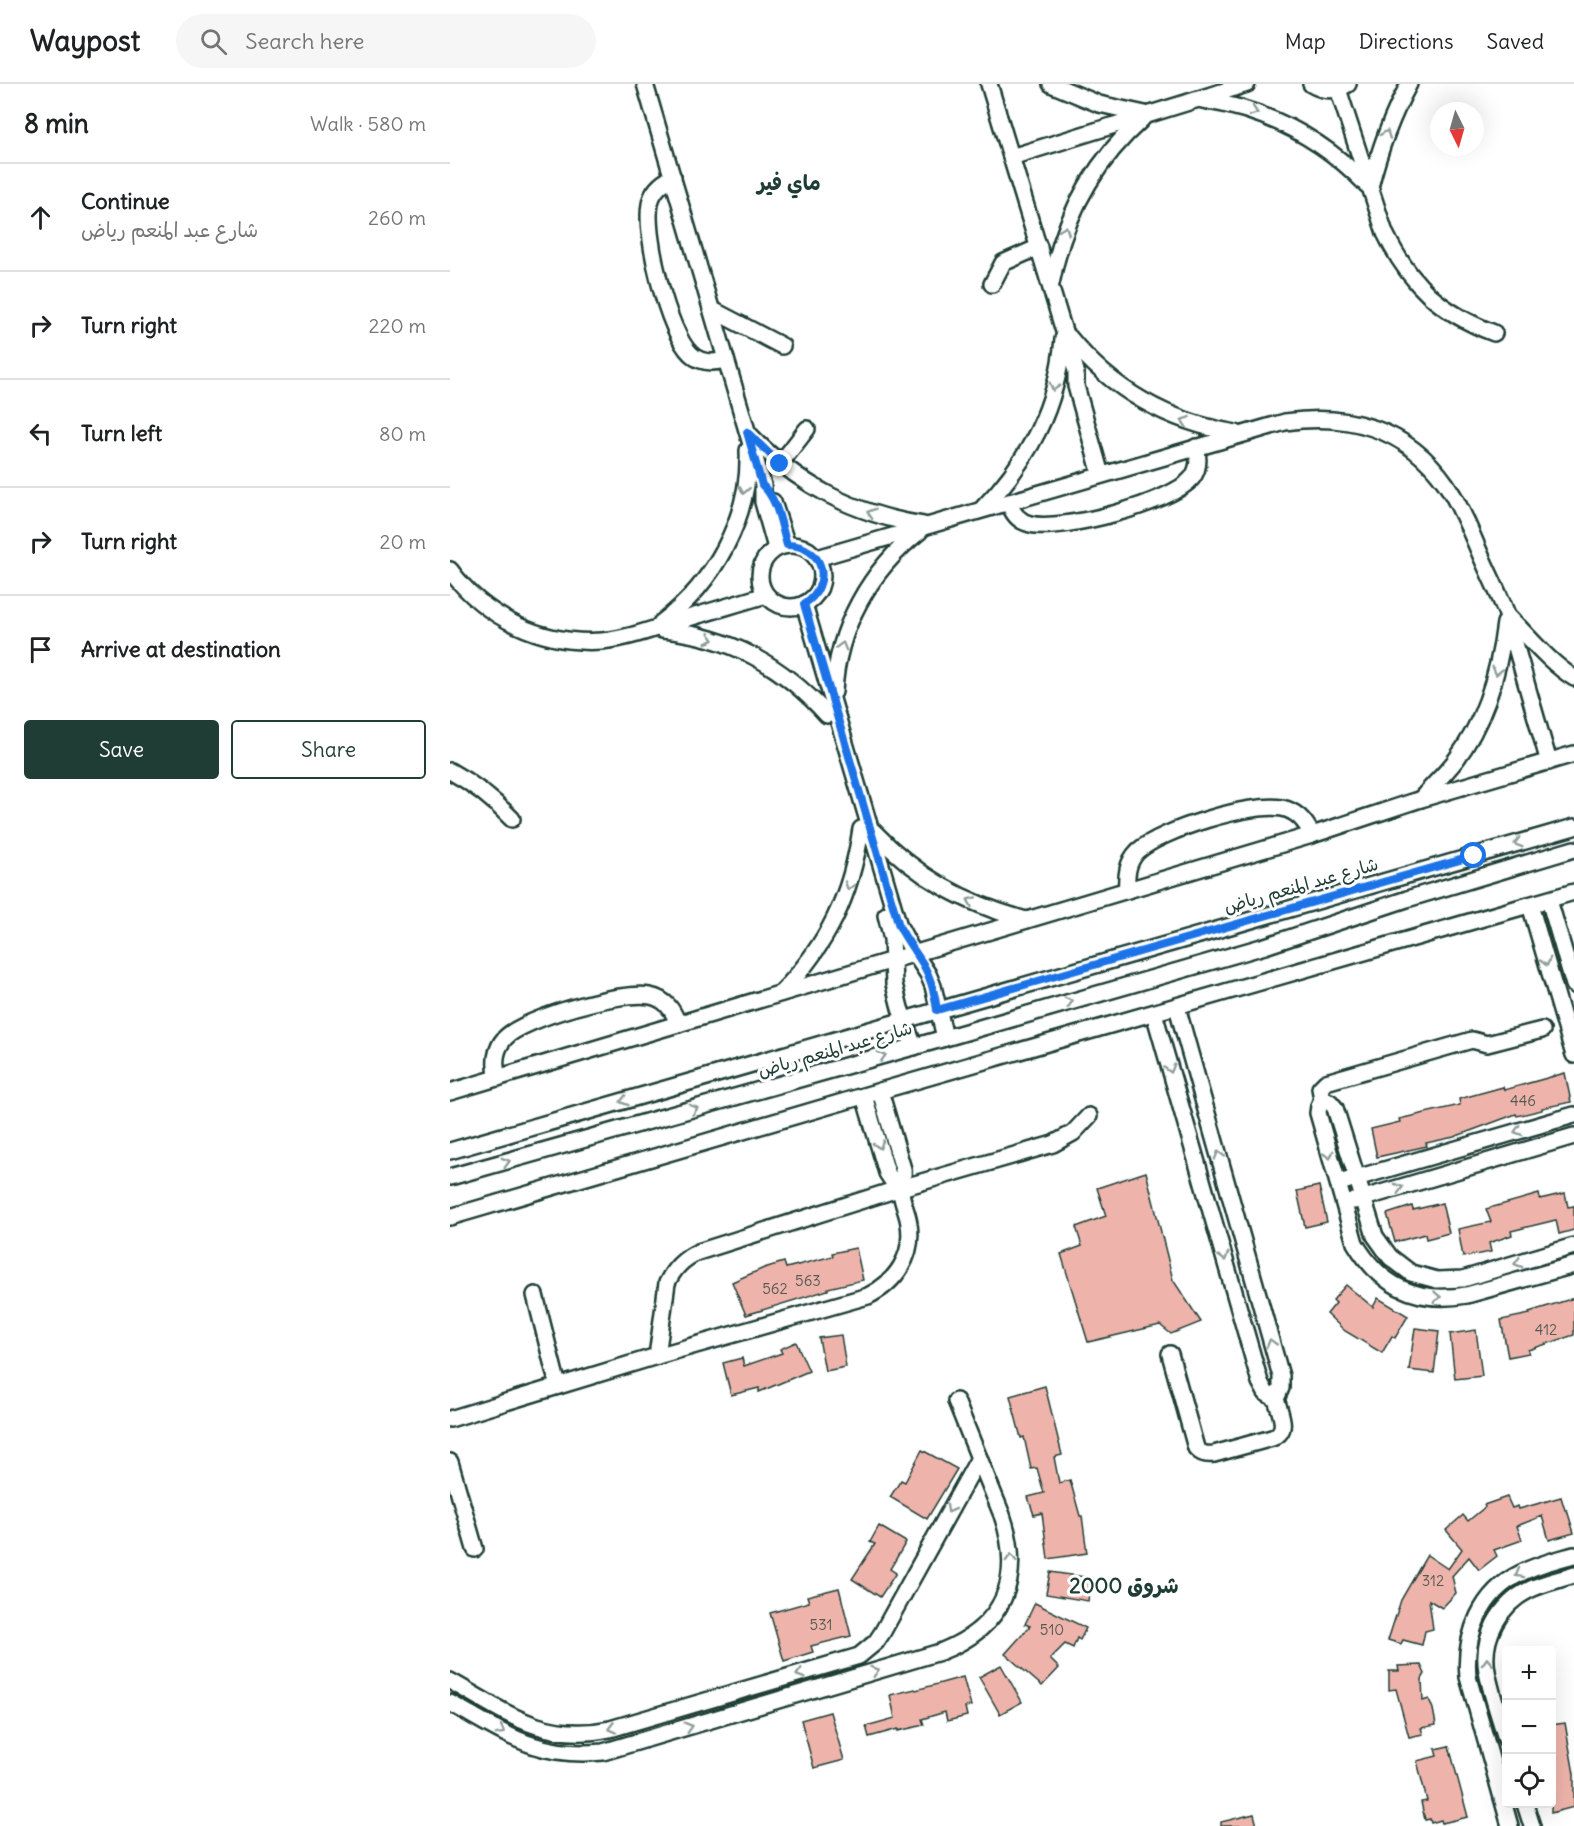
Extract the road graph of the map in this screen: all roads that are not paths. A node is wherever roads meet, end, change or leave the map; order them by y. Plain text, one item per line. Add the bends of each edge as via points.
1 (645, 84) edge
2 (990, 84) edge
3 (1051, 84) edge
4 (1214, 84) edge
5 (1247, 84) edge
6 (1311, 84) edge
7 (1409, 84) edge
8 (1343, 86) edge
9 (1197, 99) junction
10 (1148, 115) junction
11 (1011, 157) junction
12 (672, 177) junction
13 (1370, 188) junction
14 (1039, 247) junction
15 (992, 284) dead end
16 (1051, 286) junction
17 (711, 309) junction
18 (1064, 330) junction
19 (1494, 333) dead end
20 (782, 346) dead end
21 (726, 360) junction
22 (807, 429) dead end
23 (747, 432) junction
24 (1242, 434) junction
25 (1197, 447) junction
26 (780, 464) junction
27 (1106, 474) junction
28 (1009, 502) junction
29 (981, 510) junction
30 (928, 526) junction
31 (782, 546) junction
32 (817, 558) junction
33 (450, 570) edge
34 (766, 595) junction
35 (800, 605) junction
36 (1506, 614) junction
37 (653, 629) junction
38 (1574, 678) edge
39 (830, 709) junction
40 (1574, 754) edge
41 (1549, 762) junction
42 (450, 771) edge
43 (1421, 799) junction
44 (512, 819) dead end
45 (1574, 827) edge
46 (865, 828) junction
47 (1312, 835) junction
48 (1574, 849) edge
49 (1127, 890) junction
50 (1574, 892) edge
51 (1549, 900) junction
52 (1530, 905) junction
53 (1026, 920) junction
54 (915, 953) junction
55 (893, 960) junction
56 (1574, 986) edge
57 (781, 993) junction
58 (1177, 1006) junction
59 (937, 1010) junction
60 (1154, 1013) junction
61 (905, 1019) junction
62 (678, 1024) junction
63 (1542, 1030) dead end
64 (945, 1038) junction
65 (914, 1047) junction
66 (1574, 1055) edge
67 (498, 1078) junction
68 (880, 1091) junction
69 (450, 1092) edge
70 (864, 1096) junction
71 (1322, 1099) junction
72 (1574, 1115) edge
73 (1089, 1116) dead end
74 (1574, 1136) edge
75 (450, 1151) edge
76 (450, 1177) edge
77 (1356, 1178) junction
78 (1337, 1184) junction
79 (901, 1188) junction
80 (1362, 1198) junction
81 (1343, 1204) junction
82 (450, 1217) edge
83 (1574, 1246) edge
84 (1574, 1265) edge
85 (535, 1295) dead end
86 (1170, 1354) dead end
87 (657, 1356) junction
88 (558, 1386) junction
89 (1276, 1399) junction
90 (956, 1401) dead end
91 (450, 1419) edge
92 (979, 1458) junction
93 (450, 1462) edge
94 (475, 1550) dead end
95 (1574, 1555) edge
96 (1574, 1575) edge
97 (822, 1667) junction
98 (450, 1681) edge
99 (829, 1686) junction
100 (450, 1703) edge
101 (1502, 1724) edge
102 (1527, 1808) edge
103 (1510, 1826) edge
104 (1532, 1826) edge

1 - 12 street
2 - 11 street
3 - 10 street via 1099,104
4 - 9 street
5 - 9 street
6 - 8 street via 1322,89
13 -> 7 street via 1391,120
8 - 13 street
9 - 10 street
9 -> 13 street via 1246,109 1292,127 1334,154
10 - 11 street
16 -> 10 street via 1062,237 1083,191 1112,150
11 - 14 street
12 - 17 street
12 - 21 street via 658,187 650,202 659,281 685,347 699,360
13 - 19 street via 1394,253 1420,288 1455,315
14 - 15 street via 1006,262
14 - 16 street
16 - 18 street
17 - 20 street
17 - 21 street
24 -> 18 street via 1190,423 1142,401 1099,369
18 - 27 street via 1076,371 1076,386
18 -> 29 street via 1057,380 1040,428 1014,472
21 - 23 street
22 - 26 street
23 - 26 street
23 - 31 street via 762,485 773,500
23 -> 37 street via 747,468 733,530 692,595
24 - 25 street
24 - 36 street via 1310,418 1337,419 1386,433 1409,447 1446,483
25 - 27 street
25 - 28 street via 1196,471 1186,484 1115,514 1038,525 1022,521
30 -> 26 street via 860,510 818,490
27 - 28 street
28 - 29 street
29 - 30 street
30 - 32 street
39 -> 30 street via 840,650 859,600 890,558
31 - 32 street via 804,547
31 - 34 street via 769,553 760,569 761,587
32 - 35 street via 821,584 818,592
33 - 37 street via 477,601 500,617 550,637 603,641
34 - 35 street via 782,606
34 - 37 street
35 - 39 street
36 - 38 street via 1554,664
36 - 41 street
36 -> 43 street via 1500,662 1478,723 1455,761
37 -> 39 street via 702,636 749,653
39 - 46 street
40 - 41 street
41 - 43 street
42 - 44 street via 492,798
43 - 47 street
45 -> 59 street, شارع عبد المنعم رياض
53 -> 46 street via 976,904 937,884
46 - 54 street via 899,926
46 - 55 street via 890,929
46 -> 57 street via 842,906 830,930
47 - 49 street
47 - 49 street via 1302,818 1284,808 1218,816 1139,850 1127,872
64 -> 48 street, شارع عبد المنعم رياض via 1264,946
49 - 53 street
50 - 51 street
51 - 52 street
51 - 56 street
52 - 58 street
52 -> 66 street
53 - 54 street
54 - 55 street
54 - 59 street via 931,980
55 - 57 street
55 - 61 street via 894,984
57 - 62 street
58 - 60 street
89 -> 58 street via 1281,1376
59 - 61 street, شارع عبد المنعم رياض
59 - 64 street
60 - 68 street
60 -> 89 street via 1260,1382 1266,1393
61 - 65 street
61 -> 75 street, شارع عبد المنعم رياض
62 - 67 street
62 - 67 street via 669,1006 651,996 586,1004 507,1036 495,1061
63 - 71 street via 1487,1044 1472,1040 1326,1082 1320,1088
64 - 65 street, شارع عبد المنعم رياض
76 -> 65 street, شارع عبد المنعم رياض
67 - 69 street
68 - 70 street
68 - 79 street via 903,1169
70 -> 79 street via 887,1173
70 - 82 street
71 - 77 street via 1335,1108
71 -> 78 street via 1318,1113
72 -> 77 street
73 - 79 street via 1073,1133 1053,1144
80 -> 74 street
77 - 78 street
77 - 80 street
78 - 81 street
79 - 87 street via 688,1257 672,1272 667,1283
79 - 87 street via 909,1224 908,1249 898,1272 880,1290
80 - 81 street
83 -> 80 street via 1463,1279 1430,1279 1411,1273 1390,1257 1375,1236
81 -> 84 street via 1363,1257 1387,1281 1417,1295 1467,1295
85 - 88 street
86 - 89 street via 1196,1448 1204,1454 1279,1435 1283,1423
87 - 88 street
88 - 91 street
90 - 92 street
92 -> 97 street via 876,1642 860,1656
99 -> 92 street via 956,1646 982,1628 1003,1603 1011,1574 1010,1544
93 - 94 street
95 -> 103 street via 1533,1568 1506,1582 1485,1604 1471,1632 1468,1677
101 -> 96 street via 1487,1670 1492,1630 1516,1598
97 -> 98 street via 585,1733 534,1726
97 - 99 street
100 -> 99 street via 528,1744 557,1752 588,1753 618,1749
102 - 104 street

